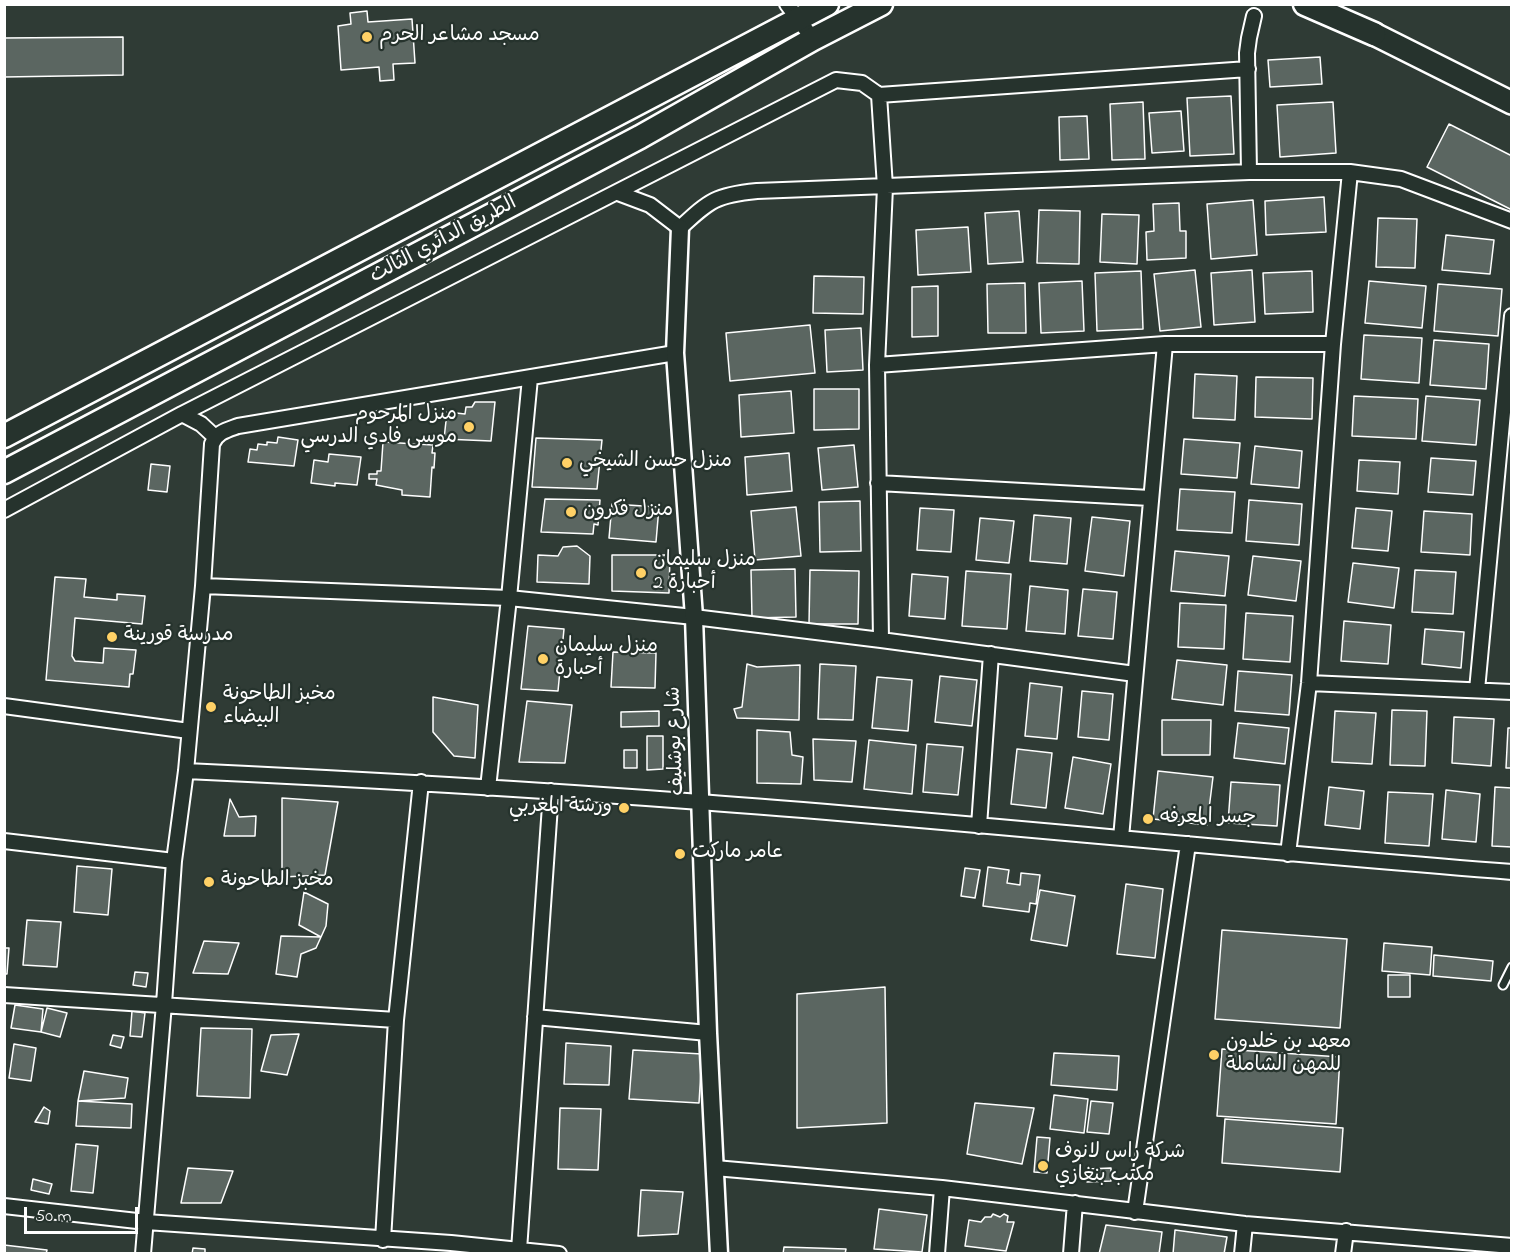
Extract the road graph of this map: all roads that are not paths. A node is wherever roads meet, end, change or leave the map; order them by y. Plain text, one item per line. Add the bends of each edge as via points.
1 (827, 4) edge
2 (881, 4) edge
3 (1305, 4) edge
4 (1334, 4) edge
5 (793, 12) edge
6 (1254, 16) dead end
7 (1374, 34) junction
8 (813, 39) junction
9 (1248, 69) junction
10 (879, 95) junction
11 (1512, 103) edge
12 (1350, 171) junction
13 (1249, 172) junction
14 (885, 187) junction
15 (618, 193) junction
16 (1512, 221) edge
17 (680, 228) junction
18 (1512, 316) edge
19 (1165, 344) junction
20 (1333, 344) junction
21 (675, 353) junction
22 (877, 364) junction
23 (530, 378) junction
24 (182, 414) junction
25 (1507, 434) edge
26 (4, 435) edge
27 (215, 437) junction
28 (4, 472) edge
29 (878, 483) junction
30 (1150, 498) junction
31 (4, 510) edge
32 (203, 586) junction
33 (509, 598) junction
34 (694, 617) junction
35 (881, 640) junction
36 (991, 654) junction
37 (1135, 674) junction
38 (1309, 683) junction
39 (1478, 690) junction
40 (1512, 692) edge
41 (4, 706) edge
42 (189, 731) junction
43 (186, 771) junction
44 (421, 782) junction
45 (488, 788) junction
46 (551, 791) junction
47 (701, 802) junction
48 (979, 826) junction
49 (1121, 838) junction
50 (4, 841) edge
51 (1188, 844) junction
52 (1288, 854) junction
53 (174, 861) junction
54 (1512, 872) edge
55 (1512, 967) edge
56 (1503, 985) dead end
57 (4, 995) edge
58 (164, 1004) junction
59 (535, 1017) junction
60 (396, 1020) junction
61 (708, 1032) junction
62 (715, 1168) junction
63 (942, 1188) junction
64 (1075, 1203) junction
65 (4, 1206) edge
66 (1135, 1212) junction
67 (146, 1222) junction
68 (1245, 1224) junction
69 (1346, 1232) junction
70 (383, 1240) junction
71 (1512, 1246) edge
72 (451, 1248) edge
73 (519, 1250) junction
74 (143, 1254) edge
75 (559, 1254) edge
76 (719, 1254) edge
77 (938, 1254) edge
78 (1071, 1254) edge
79 (1242, 1254) edge
80 (1343, 1254) edge

1 - 5 highway, الطريق الدائري الثالث
2 - 8 highway, الطريق الدائري الثالث
3 - 7 highway
4 - 7 highway
5 - 8 street
5 - 26 highway, الطريق الدائري الثالث via 528,159
6 - 9 street via 1248,38
7 - 11 main road
8 - 28 highway, الطريق الدائري الثالث via 630,142
9 - 10 street
9 - 13 street
10 - 14 street
10 - 15 street via 862,83 836,80
12 - 13 street
12 - 16 street via 1401,179
12 - 20 street
13 - 14 street
14 - 17 street via 726,194 704,205
14 - 22 street
15 - 17 street via 650,205
15 - 24 street
17 - 21 street, شارع بوشليف
18 - 25 street
19 - 20 street
19 - 22 street
19 - 30 street
20 - 38 street
21 - 23 street
21 - 34 street, شارع بوشليف
22 - 29 street
23 - 27 street via 238,426
23 - 33 street
24 - 27 street
24 - 31 street
25 - 39 street
27 - 32 street
29 - 30 street
29 - 35 street
30 - 37 street
32 - 33 street
32 - 42 street
33 - 34 street
33 - 45 street
34 - 35 street
34 - 47 street, شارع بوشليف
35 - 36 street
36 - 37 street
36 - 48 street
37 - 49 street
38 - 39 street
38 - 52 street
39 - 40 street
41 - 42 street
42 - 43 street
43 - 44 street
43 - 53 street
44 - 45 street
44 - 60 street
45 - 46 street
46 - 47 street
46 - 59 street
47 - 48 street
47 - 61 street, شارع بوشليف
48 - 49 street
49 - 51 street
50 - 53 street
51 - 52 street
51 - 66 street
52 - 54 street
53 - 58 street
55 - 56 lane
57 - 58 street
58 - 60 street
58 - 67 street
59 - 61 street
59 - 73 street
60 - 70 street
61 - 62 street, شارع بوشليف
62 - 63 street
62 - 76 street, شارع بوشليف
63 - 64 street
63 - 77 street
64 - 66 street
64 - 78 street
65 - 67 street
66 - 68 street
67 - 70 street
67 - 74 street
68 - 69 street
68 - 79 street
69 - 71 street
69 - 80 street
70 - 72 street
72 - 73 street
73 - 75 street

